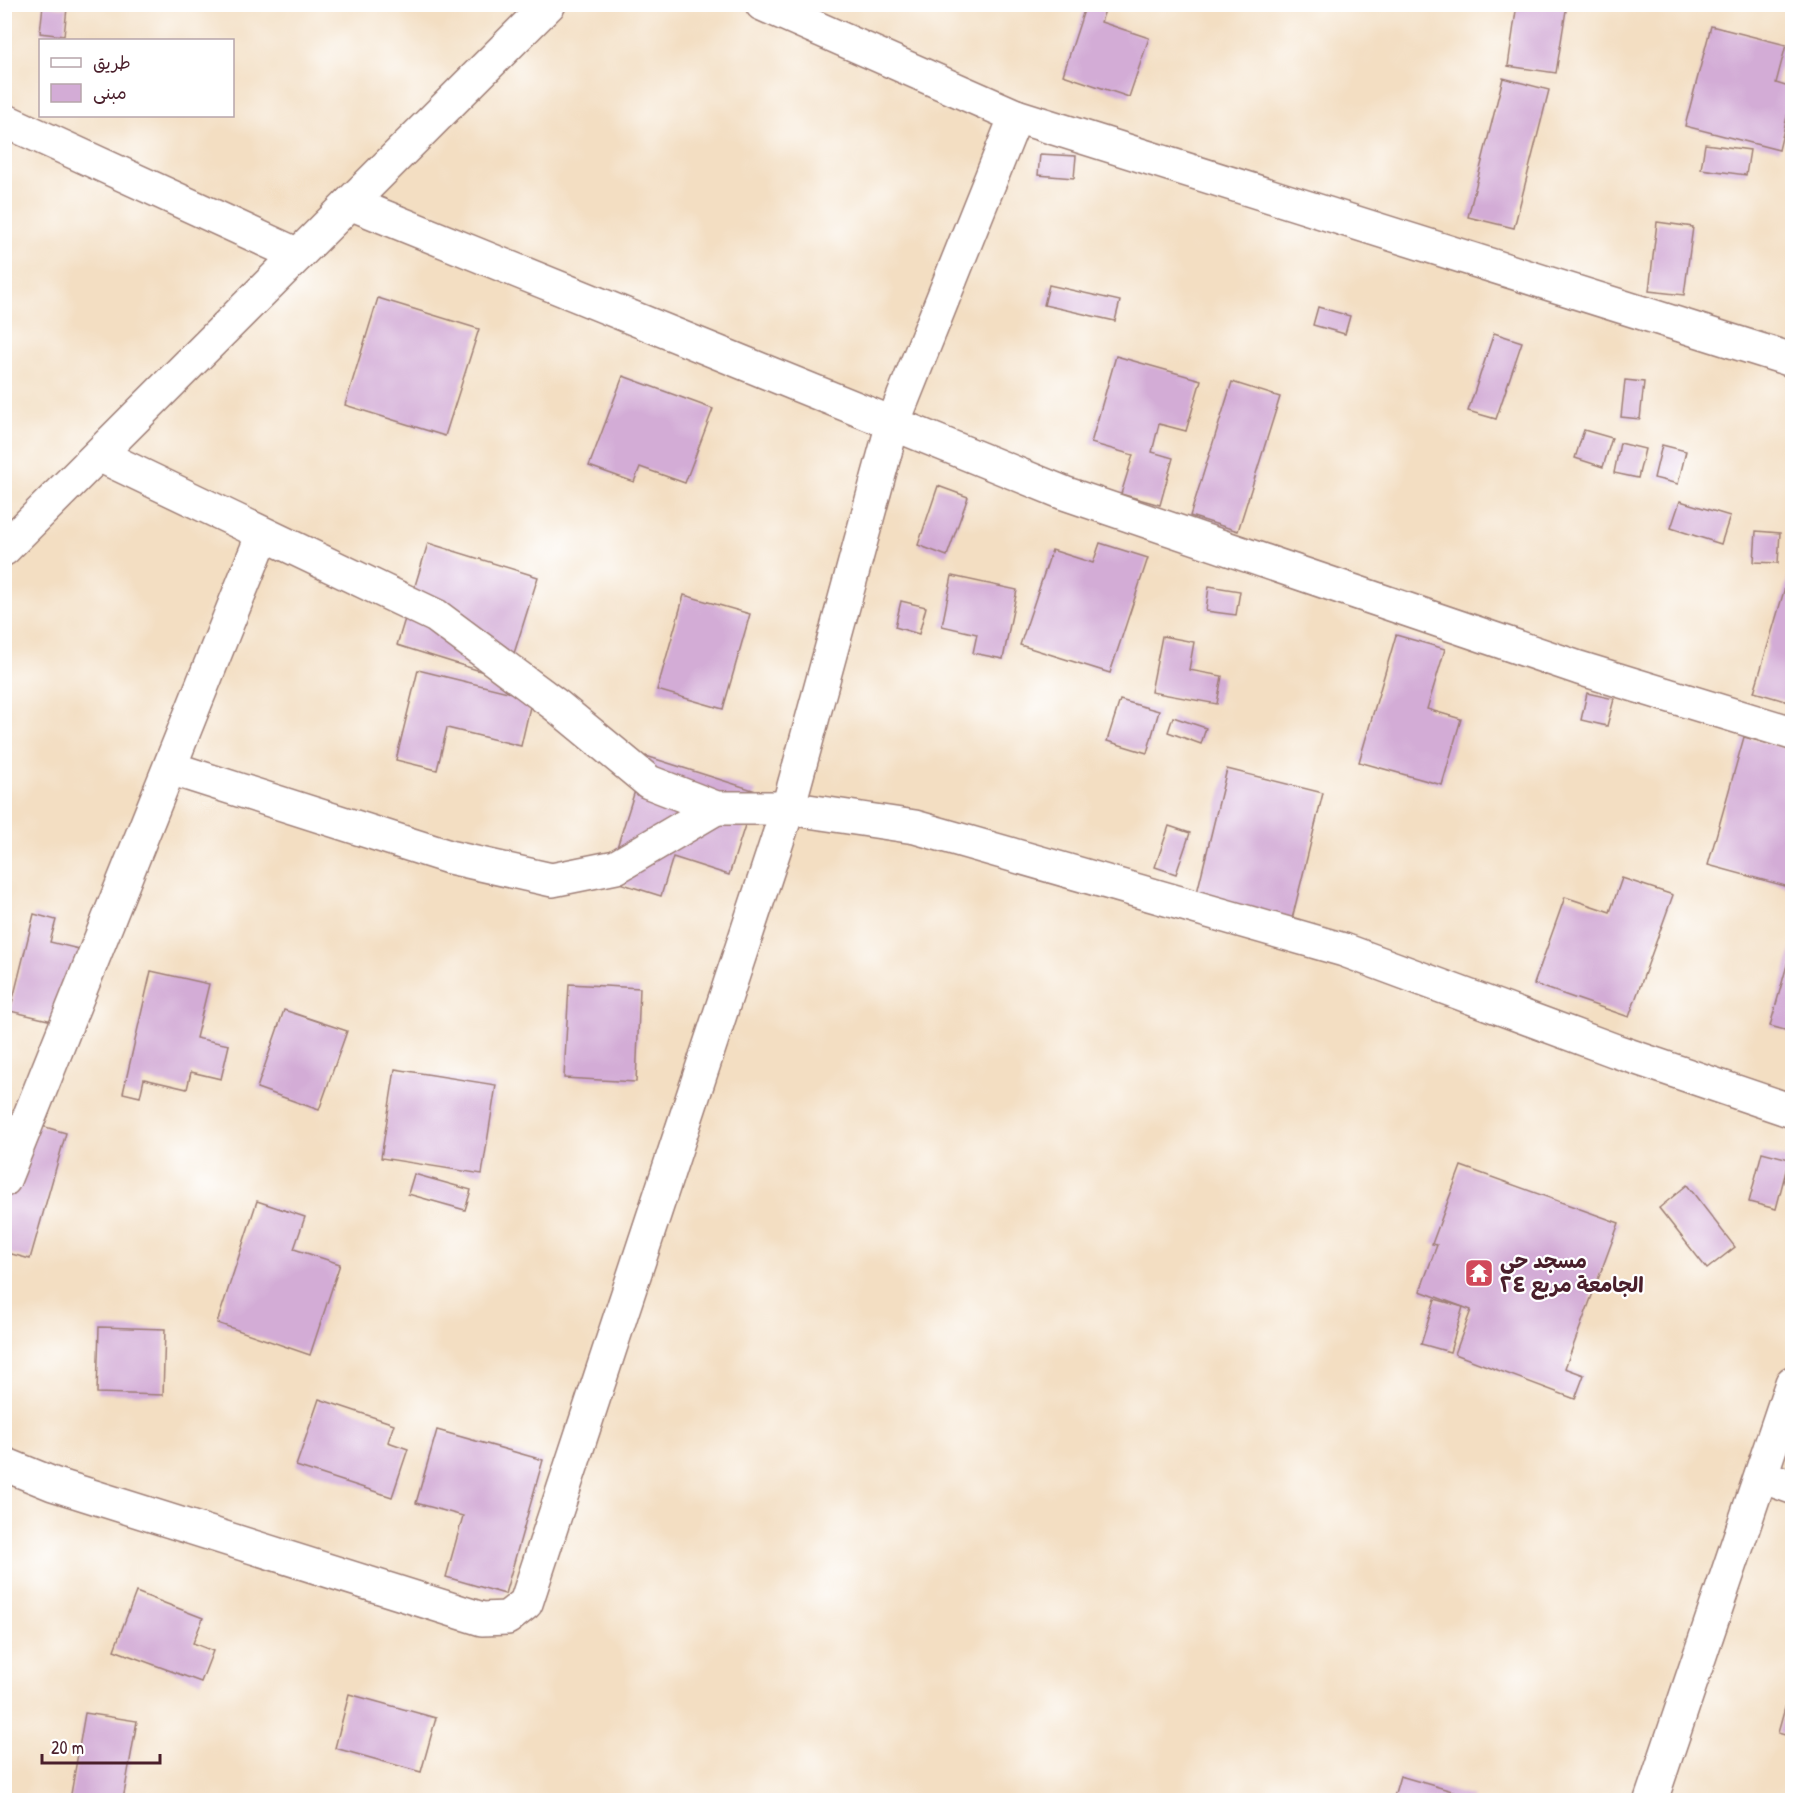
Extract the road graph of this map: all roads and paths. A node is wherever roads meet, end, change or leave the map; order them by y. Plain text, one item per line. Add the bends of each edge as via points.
1 (549, 4) edge
2 (762, 4) edge
3 (1016, 116) junction
4 (4, 120) edge
5 (350, 204) junction
6 (298, 255) junction
7 (1792, 360) edge
8 (893, 423) junction
9 (99, 456) junction
10 (264, 534) junction
11 (4, 549) edge
12 (1792, 733) edge
13 (170, 768) junction
14 (717, 808) junction
15 (788, 808) junction
16 (1792, 1111) edge
17 (4, 1179) edge
18 (1792, 1383) edge
19 (4, 1464) edge
20 (1761, 1476) junction
21 (1792, 1487) edge
22 (1651, 1800) edge

1 - 5 street
2 - 3 street
3 - 7 street
3 - 8 street
4 - 6 street
5 - 6 street
5 - 8 street
6 - 9 street
8 - 12 street via 1064,494 1579,668
8 - 15 street
9 - 10 street
9 - 11 street
10 - 13 street
10 - 14 street via 436,616 557,705 649,782
13 - 14 street via 449,857 552,880 616,867
13 - 17 street
14 - 15 street
15 - 16 street via 915,827 1344,950 1616,1051
15 - 19 street via 526,1603 507,1618 482,1619 53,1484
18 - 20 street
20 - 21 street
20 - 22 street

